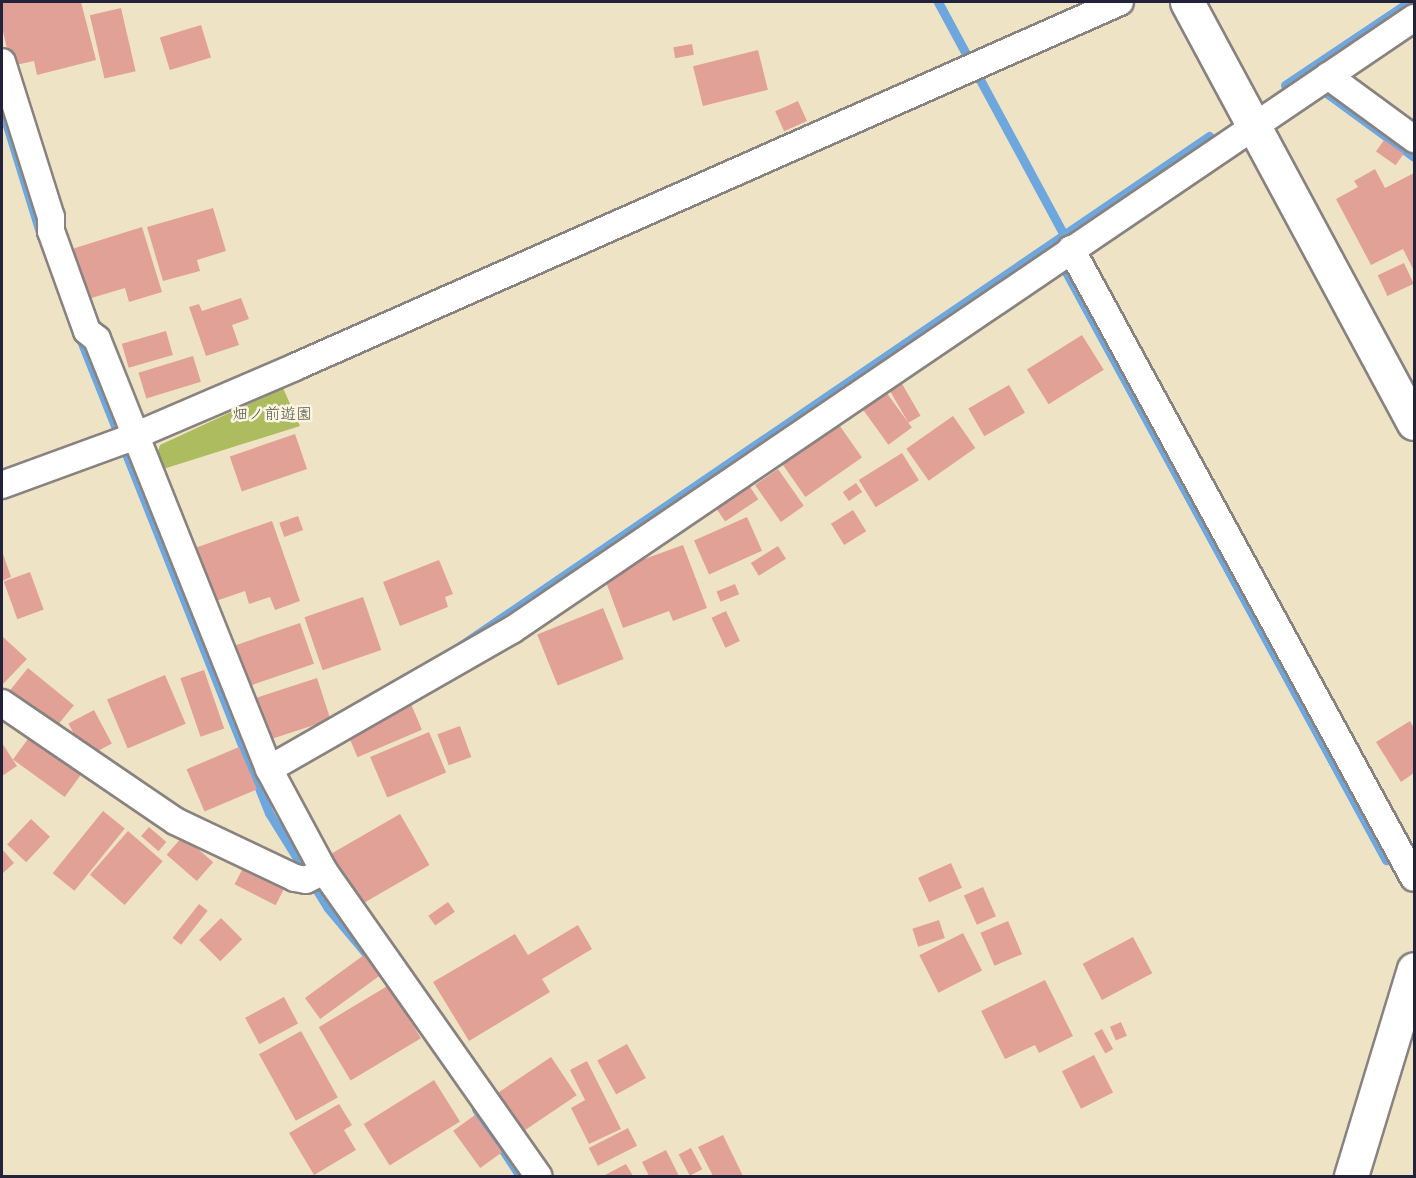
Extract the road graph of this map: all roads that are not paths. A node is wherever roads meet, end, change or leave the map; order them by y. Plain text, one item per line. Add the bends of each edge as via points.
1 (1120, 2) edge
2 (1187, 2) edge
3 (1414, 18) edge
4 (2, 62) edge
5 (1320, 81) junction
6 (1256, 124) junction
7 (1414, 139) edge
8 (1071, 249) junction
9 (1414, 423) edge
10 (125, 439) junction
11 (2, 485) edge
12 (2, 703) edge
13 (269, 769) junction
14 (315, 876) junction
15 (1414, 878) edge
16 (1414, 969) edge
17 (538, 1176) edge
18 (1351, 1176) edge

1 - 10 street
2 - 6 street
3 - 5 street
4 - 10 street via 67,275 87,332 97,339
5 - 6 street
5 - 7 street
6 - 8 street
6 - 9 street
8 - 13 street via 773,456 512,630
8 - 15 street
10 - 11 street
10 - 13 street
12 - 14 street via 175,821 295,878
13 - 14 street
14 - 17 street
16 - 18 street

